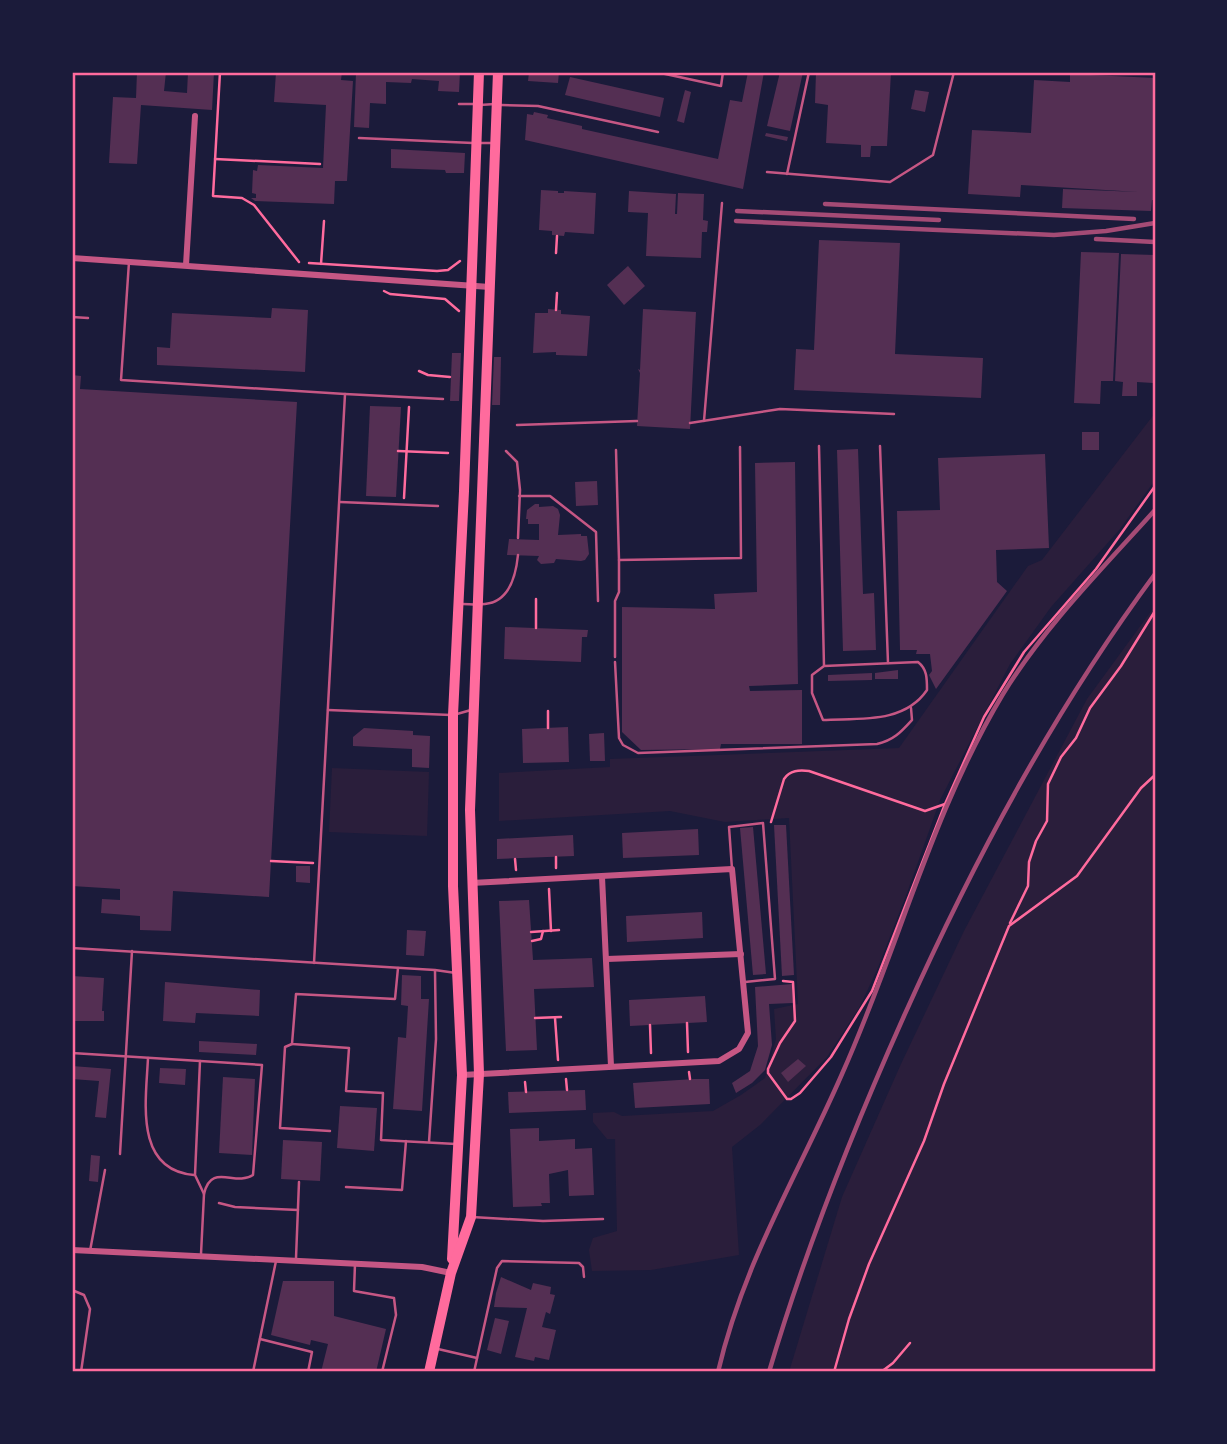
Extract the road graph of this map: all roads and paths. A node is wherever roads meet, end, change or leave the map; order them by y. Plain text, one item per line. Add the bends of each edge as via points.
1 (220, 72) edge
2 (480, 72) edge
3 (498, 72) edge
4 (656, 72) edge
5 (723, 72) edge
6 (809, 72) edge
7 (954, 72) edge
8 (459, 104) dead end
9 (496, 104) junction
10 (478, 105) junction
11 (195, 116) dead end
12 (658, 132) dead end
13 (359, 138) dead end
14 (477, 143) junction
15 (494, 143) junction
16 (215, 159) junction
17 (320, 164) dead end
18 (767, 172) dead end
19 (787, 174) junction
20 (722, 203) dead end
21 (324, 221) dead end
22 (557, 236) dead end
23 (556, 253) dead end
24 (72, 258) edge
25 (460, 261) dead end
26 (128, 262) junction
27 (286, 262) dead end
28 (299, 262) junction
29 (321, 264) junction
30 (186, 265) junction
31 (471, 286) junction
32 (490, 287) junction
33 (557, 293) dead end
34 (556, 310) dead end
35 (72, 317) edge
36 (88, 318) dead end
37 (419, 371) dead end
38 (450, 377) dead end
39 (345, 394) junction
40 (409, 397) junction
41 (443, 399) dead end
42 (894, 414) dead end
43 (637, 421) dead end
44 (704, 421) junction
45 (690, 423) dead end
46 (517, 425) dead end
47 (819, 446) dead end
48 (880, 446) dead end
49 (740, 447) dead end
50 (616, 450) dead end
51 (398, 451) dead end
52 (406, 451) junction
53 (506, 451) dead end
54 (448, 453) dead end
55 (1155, 486) edge
56 (519, 496) junction
57 (340, 502) junction
58 (404, 505) junction
59 (438, 506) dead end
60 (518, 538) dead end
61 (518, 555) dead end
62 (619, 560) junction
63 (536, 599) dead end
64 (598, 601) dead end
65 (459, 604) junction
66 (477, 604) junction
67 (1155, 611) edge
68 (536, 628) dead end
69 (615, 657) dead end
70 (615, 662) dead end
71 (888, 663) junction
72 (824, 666) junction
73 (911, 708) junction
74 (328, 710) junction
75 (472, 710) junction
76 (548, 711) dead end
77 (453, 715) junction
78 (548, 728) dead end
79 (1155, 775) edge
80 (945, 804) junction
81 (763, 828) junction
82 (271, 861) dead end
83 (320, 863) junction
84 (732, 869) junction
85 (602, 877) junction
86 (548, 879) junction
87 (471, 883) junction
88 (1009, 926) junction
89 (558, 930) dead end
90 (543, 931) junction
91 (551, 931) junction
92 (531, 932) dead end
93 (532, 941) dead end
94 (72, 948) edge
95 (132, 951) junction
96 (741, 954) junction
97 (607, 959) junction
98 (314, 963) junction
99 (398, 968) junction
100 (435, 970) junction
101 (456, 973) junction
102 (775, 979) junction
103 (745, 982) junction
104 (561, 1017) dead end
105 (535, 1018) dead end
106 (555, 1018) junction
107 (292, 1044) junction
108 (72, 1053) edge
109 (126, 1056) junction
110 (148, 1058) junction
111 (200, 1061) junction
112 (611, 1066) junction
113 (558, 1069) junction
114 (479, 1074) junction
115 (462, 1075) junction
116 (330, 1131) dead end
117 (406, 1141) junction
118 (429, 1142) junction
119 (459, 1144) junction
120 (120, 1154) dead end
121 (105, 1170) dead end
122 (195, 1175) junction
123 (299, 1182) dead end
124 (346, 1187) dead end
125 (204, 1194) junction
126 (219, 1203) dead end
127 (456, 1205) junction
128 (298, 1210) junction
129 (471, 1217) junction
130 (603, 1219) dead end
131 (72, 1250) edge
132 (90, 1251) junction
133 (201, 1257) junction
134 (276, 1261) junction
135 (296, 1262) junction
136 (355, 1265) junction
137 (451, 1273) junction
138 (584, 1277) dead end
139 (72, 1290) edge
140 (260, 1339) junction
141 (910, 1343) dead end
142 (435, 1348) junction
143 (477, 1358) junction
144 (81, 1372) edge
145 (253, 1372) edge
146 (308, 1372) edge
147 (382, 1372) edge
148 (429, 1372) edge
149 (474, 1372) edge
150 (834, 1372) edge
151 (881, 1372) edge

1 - 16 path
2 - 10 main road
3 - 9 main road
4 - 5 lane via 721,86
6 - 19 lane
7 - 19 lane via 933,155 890,182
8 - 10 lane
9 - 10 lane
9 - 12 lane via 538,106
9 - 15 main road
10 - 14 main road
11 - 30 street
13 - 14 lane
14 - 15 lane
14 - 31 main road
15 - 32 main road
16 - 17 path
16 - 28 path via 213,196 242,198 254,205
18 - 19 lane
20 - 44 lane
21 - 29 path
22 - 23 path
24 - 26 street
25 - 29 path via 437,271
26 - 30 street
26 - 39 lane via 121,380
27 - 28 path
28 - 29 path
30 - 31 street
31 - 32 street
31 - 65 main road
32 - 66 main road
33 - 34 path
35 - 36 lane
37 - 38 path
39 - 40 lane
39 - 57 lane
40 - 41 lane
40 - 52 path
42 - 44 lane via 780,409
43 - 46 lane
44 - 45 lane
47 - 72 lane
48 - 71 lane
49 - 62 lane via 741,558
50 - 62 lane
51 - 52 path
52 - 54 path
52 - 58 path
53 - 56 lane via 517,462
55 - 80 path via 1096,569 1024,652 984,717
56 - 60 lane
56 - 64 lane via 550,496 596,532
57 - 58 lane
57 - 74 lane
58 - 59 lane
61 - 66 lane via 511,586 496,601
62 - 69 lane
63 - 68 path
65 - 66 lane
65 - 77 main road
66 - 75 main road
67 - 88 path via 1090,708 1048,784 1047,821 1029,862 1028,886
70 - 73 lane via 619,738 623,746 638,753 877,744 901,733 912,720
71 - 72 lane
71 - 73 lane via 918,662 924,667 927,690
72 - 73 lane via 812,675 812,693 823,720 888,716
74 - 77 lane
74 - 83 lane
75 - 77 lane
75 - 87 main road
76 - 78 path
77 - 101 main road
79 - 88 path via 1077,876
80 - 81 path via 925,811 795,771 784,779 773,820
80 - 102 path via 872,991 831,1057 791,1100 768,1073 795,1021 793,982
81 - 84 lane via 763,824 729,827
81 - 102 lane
82 - 83 path
83 - 98 lane
84 - 85 street
84 - 96 street
85 - 86 street
85 - 97 street
86 - 87 street
86 - 91 path
87 - 114 main road
88 - 150 path via 925,1141 869,1264
89 - 91 path
90 - 91 path
90 - 92 path
90 - 93 path via 541,939
94 - 95 lane
95 - 98 lane
95 - 109 lane
96 - 97 street
96 - 103 street
97 - 112 street
98 - 99 lane
99 - 100 lane
99 - 107 lane via 395,999 296,994
100 - 101 lane
100 - 118 lane
101 - 115 main road
102 - 103 lane
103 - 112 street via 748,1033 733,1054 719,1060
104 - 106 path
105 - 106 path
106 - 113 path
107 - 116 lane via 285,1047 280,1128
107 - 117 lane via 349,1048 346,1091 383,1093 381,1140
108 - 109 lane
109 - 110 lane
109 - 120 lane
110 - 111 lane
110 - 122 lane via 148,1136 168,1167
111 - 122 lane
111 - 125 lane via 262,1065 253,1175 247,1179 214,1177
112 - 113 street
113 - 114 street
114 - 115 street
114 - 129 main road
115 - 119 main road
117 - 118 lane
117 - 124 lane via 402,1190
118 - 119 lane
119 - 127 main road
121 - 132 lane
122 - 125 lane
123 - 128 lane
125 - 133 lane
126 - 128 lane
127 - 129 lane
127 - 137 main road
128 - 135 lane
129 - 130 lane
129 - 137 main road
131 - 132 street
132 - 133 street
133 - 134 street
134 - 135 street
134 - 140 lane
135 - 136 street
136 - 137 street via 422,1267
136 - 147 lane via 354,1290 394,1298 396,1315
137 - 142 main road
138 - 143 lane via 579,1264 502,1261
139 - 144 lane via 84,1295 90,1309
140 - 145 lane
140 - 146 lane via 312,1352
141 - 151 path
142 - 143 lane
142 - 148 main road
143 - 149 lane

